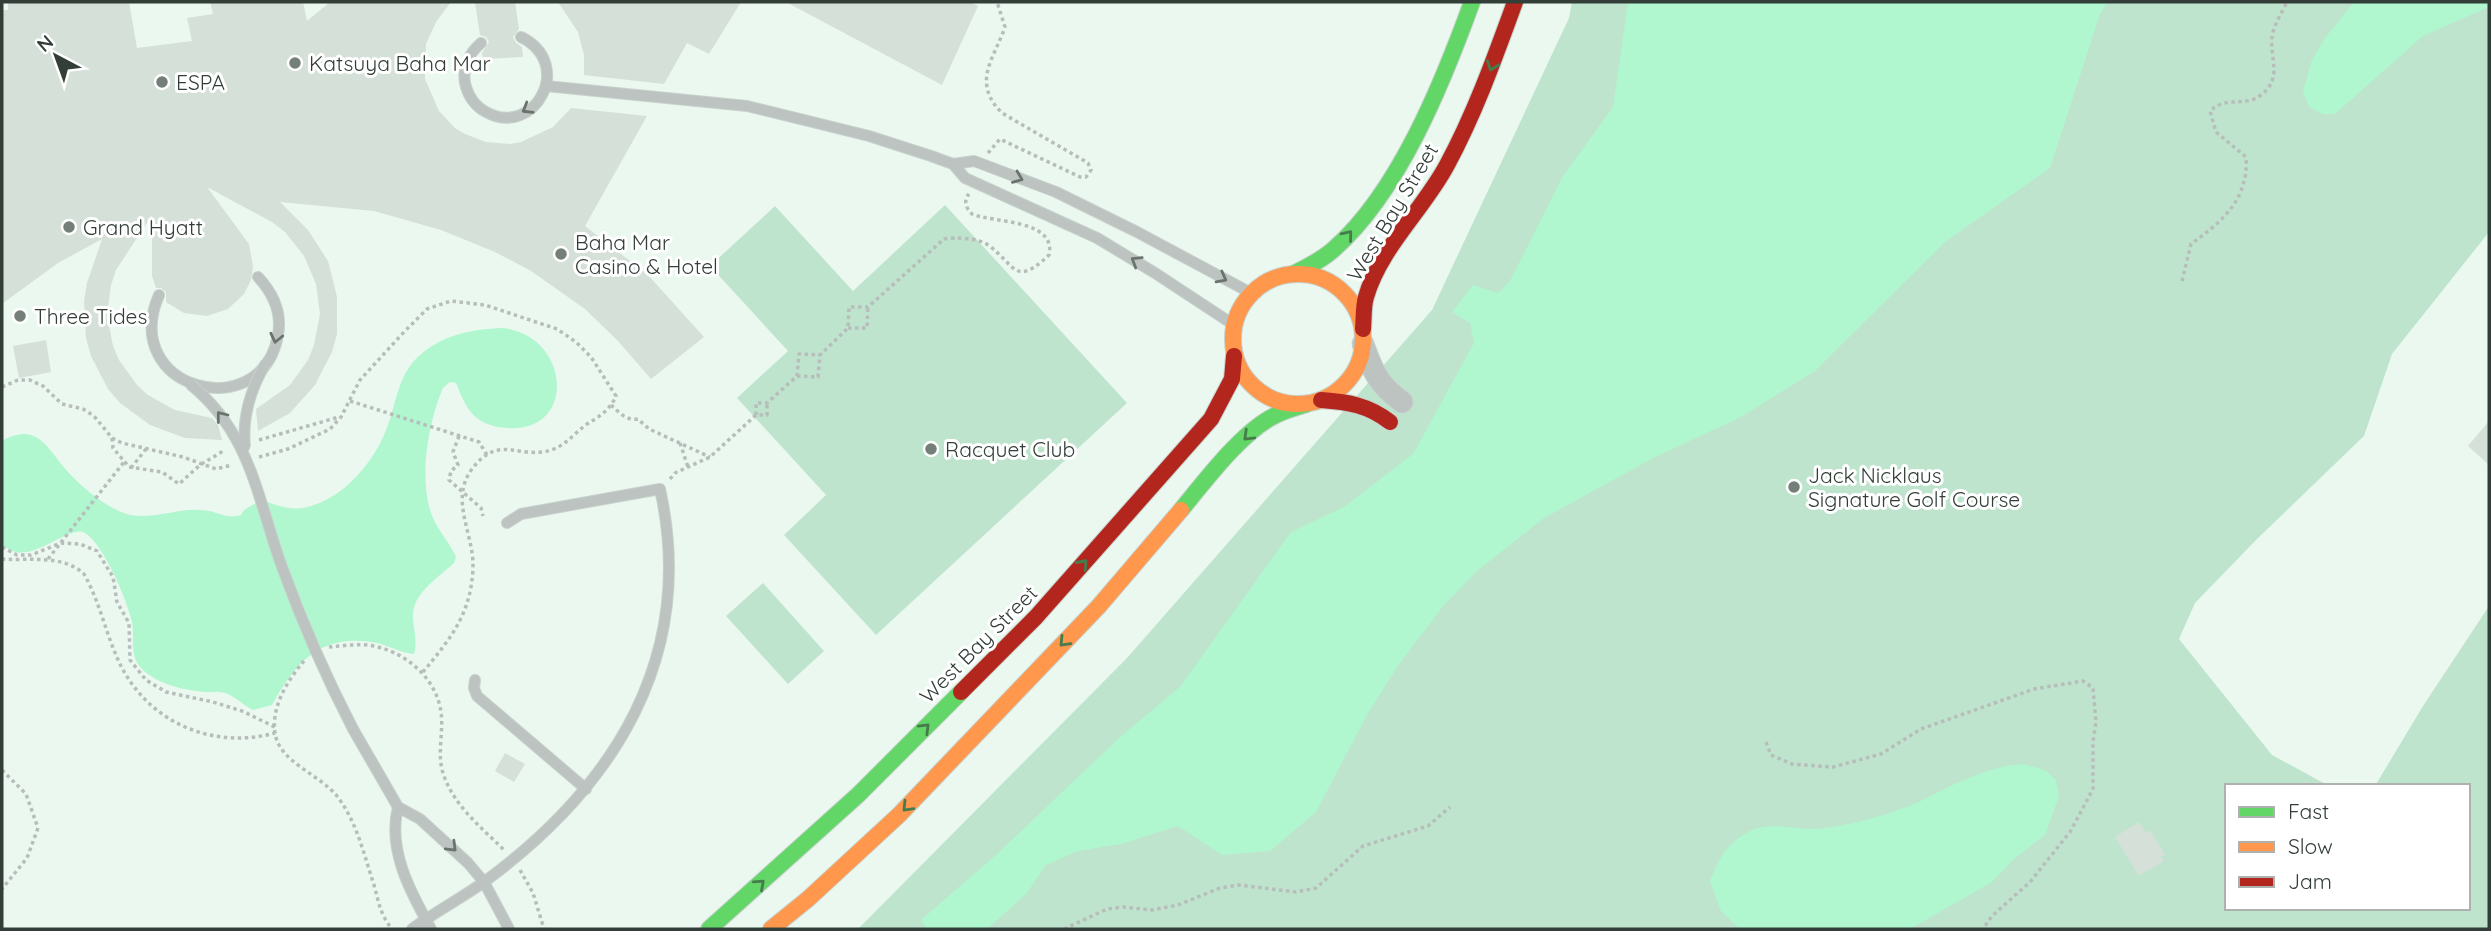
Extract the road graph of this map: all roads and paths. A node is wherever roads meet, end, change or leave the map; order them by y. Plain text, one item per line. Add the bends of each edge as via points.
1 (997, 2) edge
2 (1472, 2) edge
3 (1515, 2) edge
4 (2287, 2) edge
5 (521, 37) dead end
6 (481, 43) dead end
7 (546, 86) junction
8 (981, 163) junction
9 (953, 164) junction
10 (982, 186) junction
11 (1293, 274) junction
12 (258, 277) dead end
13 (2182, 281) dead end
14 (1251, 293) junction
15 (159, 295) dead end
16 (868, 307) junction
17 (1234, 325) junction
18 (848, 328) junction
19 (1363, 337) junction
20 (820, 355) junction
21 (1234, 356) junction
22 (266, 363) junction
23 (797, 376) junction
24 (190, 384) junction
25 (2, 387) edge
26 (350, 401) junction
27 (1314, 402) junction
28 (1402, 402) dead end
29 (767, 403) junction
30 (611, 404) junction
31 (756, 415) junction
32 (1390, 422) dead end
33 (459, 436) junction
34 (112, 438) junction
35 (680, 443) junction
36 (146, 449) junction
37 (487, 455) junction
38 (247, 457) junction
39 (710, 457) junction
40 (236, 464) dead end
41 (688, 467) junction
42 (131, 468) dead end
43 (660, 489) junction
44 (463, 490) junction
45 (483, 516) dead end
46 (507, 523) dead end
47 (62, 541) junction
48 (2, 547) edge
49 (2, 559) edge
50 (48, 559) junction
51 (475, 680) dead end
52 (276, 715) dead end
53 (275, 727) junction
54 (275, 733) junction
55 (1766, 742) dead end
56 (2, 770) edge
57 (586, 789) junction
58 (398, 807) junction
59 (1450, 807) dead end
60 (512, 858) junction
61 (484, 882) junction
62 (2, 889) edge
63 (428, 924) edge
64 (392, 929) edge
65 (412, 929) edge
66 (509, 929) edge
67 (544, 929) edge
68 (709, 929) edge
69 (771, 929) edge
70 (1064, 929) edge
71 (1983, 929) edge

1 - 8 path via 1005,27 987,69 991,103 1088,163 1091,170 1080,177 1000,139
11 -> 2 main road, West Bay Street via 1339,246 1384,187 1456,48
3 -> 19 main road, West Bay Street via 1483,91 1436,184 1372,281
4 - 13 path via 2272,34 2274,77 2262,94 2247,101 2219,103 2210,111 2216,132 2246,157 2247,172 2233,209 2191,244
5 - 7 lane via 541,54
7 -> 6 lane via 537,103 521,114 501,117 483,110 470,96 465,77 468,58
7 - 9 lane via 747,106 869,136
8 - 9 lane
8 -> 14 lane via 1083,205
9 - 10 lane via 965,178
10 - 16 path via 965,200 972,214 1033,227 1047,238 1049,255 1027,272 1011,268 986,243 944,239
17 -> 10 lane via 1097,238
11 - 14 main road via 1270,280
11 - 19 main road via 1316,276 1341,290 1353,302
12 -> 22 lane via 271,293 278,313 279,334
14 - 17 main road
15 - 24 lane via 152,315 155,346 172,373
16 - 18 path via 849,307
16 - 18 path via 867,328
17 - 21 main road
18 - 20 path
19 - 27 main road via 1354,372 1334,393
19 - 28 street via 1374,374
20 - 23 path via 799,354
20 - 23 path via 818,377
21 - 27 main road via 1243,375 1266,396 1286,404
68 -> 21 main road, West Bay Street via 858,795 1036,617 1211,419 1232,379
22 - 24 lane via 251,378 232,387 210,389
22 - 38 lane, bridge via 250,400 244,431
23 - 29 path
38 -> 24 lane, bridge via 222,416
25 - 34 path via 18,380 43,386 62,404 94,416
26 - 30 path via 360,380 427,309 451,301 485,305 557,329 576,342 603,374 615,396
26 - 33 path
26 - 38 path via 330,429 288,449
27 - 32 main road via 1368,405
27 -> 69 main road via 1275,415 1238,445 1099,606 899,816
29 - 31 path via 767,415
29 - 31 path via 756,403
30 - 35 path via 623,416 638,419
30 - 37 path via 554,449 539,453 503,448
31 - 39 path
33 - 37 path via 479,442
33 - 44 path via 453,452 458,465 449,480
34 - 36 path
34 - 47 path via 113,448 124,462
35 - 39 path
35 - 41 path
36 - 40 path via 216,469
36 - 42 path
37 - 44 path via 473,468
38 - 58 lane, bridge via 282,566 320,661
39 - 41 path
41 - 43 path
43 - 46 lane via 521,514
43 - 57 lane via 670,561 664,635 630,725
44 - 45 path
44 - 60 path via 473,565 469,597 456,631 423,672 437,693 442,714 439,757 444,776 460,806
47 - 48 path via 31,555 16,555
47 - 50 path
47 - 53 path via 97,551 113,577 117,602 129,623 130,660 146,680 166,692 213,702
49 - 50 path
50 - 54 path via 76,566 83,574 120,664 137,693 151,706 193,732 225,739
51 - 57 lane via 477,696
52 - 53 path
53 - 54 path
54 - 64 path via 283,753 339,799 358,834 382,916
55 - 71 path via 1771,755 1792,764 1833,767 1881,754 1921,729 2034,688 2083,681 2093,688 2093,789 2070,832 2030,882
56 - 62 path via 26,794 38,828 27,858
57 - 60 lane
58 -> 61 lane via 446,840
58 - 63 lane via 396,833 402,866
59 - 70 path via 1428,826 1363,846 1316,888 1296,892 1239,885 1220,888 1152,910 1107,909
60 - 61 lane
60 - 67 path via 533,893
61 - 63 lane
61 - 66 lane
63 - 65 lane

